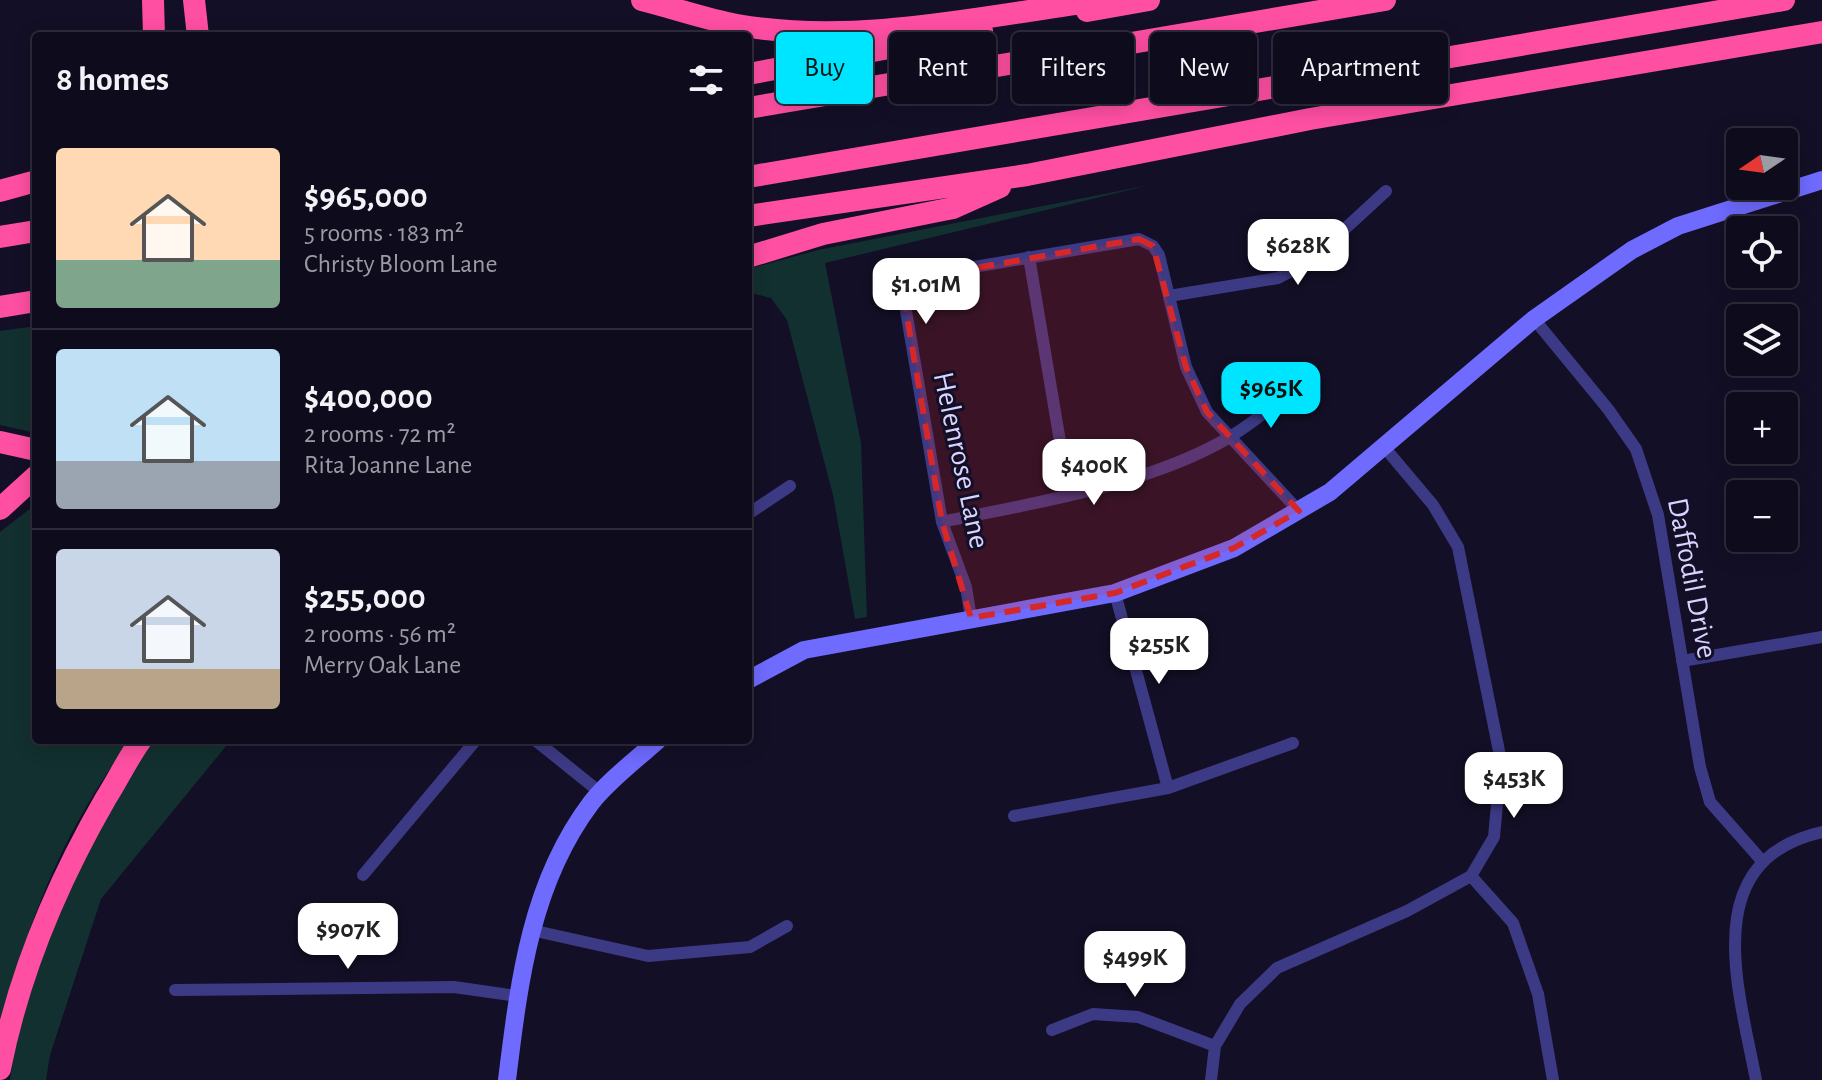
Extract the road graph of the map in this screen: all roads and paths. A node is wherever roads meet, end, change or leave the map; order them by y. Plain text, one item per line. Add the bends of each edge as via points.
1 (153, 0) edge
2 (194, 0) edge
3 (642, 0) edge
4 (1102, 0) edge
5 (1149, 0) edge
6 (1385, 0) edge
7 (1784, 0) edge
8 (154, 32) edge
9 (198, 32) edge
10 (1822, 32) edge
11 (752, 73) edge
12 (752, 107) edge
13 (1027, 175) junction
14 (752, 176) edge
15 (1822, 180) edge
16 (32, 182) edge
17 (0, 191) edge
18 (1386, 191) dead end
19 (32, 195) edge
20 (0, 199) edge
21 (805, 207) junction
22 (752, 215) edge
23 (752, 223) edge
24 (32, 232) edge
25 (0, 237) edge
26 (752, 256) edge
27 (1029, 257) junction
28 (1169, 296) junction
29 (32, 303) edge
30 (5, 306) edge
31 (1534, 319) junction
32 (1290, 393) dead end
33 (1230, 437) junction
34 (0, 442) edge
35 (1385, 448) junction
36 (32, 449) edge
37 (32, 480) edge
38 (790, 486) dead end
39 (1069, 495) junction
40 (0, 509) edge
41 (752, 511) edge
42 (1299, 511) junction
43 (942, 522) junction
44 (1115, 593) junction
45 (971, 618) junction
46 (1822, 637) edge
47 (1682, 661) junction
48 (752, 678) edge
49 (1293, 743) dead end
50 (139, 744) edge
51 (473, 744) edge
52 (540, 744) edge
53 (654, 744) edge
54 (1168, 788) junction
55 (601, 793) junction
56 (1014, 816) dead end
57 (1822, 832) edge
58 (1763, 862) junction
59 (363, 875) dead end
60 (1471, 876) junction
61 (787, 926) dead end
62 (531, 930) junction
63 (175, 990) dead end
64 (517, 996) junction
65 (1052, 1030) dead end
66 (1215, 1046) junction
67 (0, 1069) edge
68 (507, 1080) edge
69 (1211, 1080) edge
70 (1553, 1080) edge
71 (1756, 1080) edge

1 - 8 highway
2 - 9 highway
3 - 4 highway via 738,25 825,32
5 - 11 highway
6 - 12 highway
7 - 14 highway
10 - 13 highway via 1310,119
13 - 21 highway
13 - 26 highway via 953,208 823,234
15 - 31 street via 1678,226 1632,250
16 - 17 highway
18 - 28 street via 1310,261 1278,278
19 - 20 highway
21 - 22 highway
21 - 23 highway
24 - 25 highway
27 - 28 street, Helenrose Lane via 1139,239 1159,255
27 - 39 street
27 - 43 street, Helenrose Lane via 915,277 904,286
28 - 33 street, Helenrose Lane via 1186,367 1207,412
29 - 30 highway
31 - 35 street
31 - 47 street, Daffodil Drive via 1636,449 1658,515
32 - 33 street
33 - 39 street via 1139,475
33 - 42 street, Helenrose Lane
34 - 36 highway
35 - 42 street
35 - 60 street via 1433,505 1458,547 1470,595 1501,761 1494,837
37 - 40 highway
38 - 41 street
39 - 43 street
42 - 44 street via 1222,553
43 - 45 street, Helenrose Lane via 966,587
44 - 45 street
44 - 54 street
45 - 48 street via 804,650
46 - 47 street
47 - 58 street, Daffodil Drive via 1710,802
49 - 54 street
50 - 67 highway via 47,912
51 - 59 street
52 - 55 street
53 - 55 street
54 - 56 street
55 - 62 street via 549,873
57 - 58 street via 1788,841
58 - 71 street via 1737,904 1732,946
60 - 66 street via 1407,911 1277,968 1240,1004
60 - 70 street via 1513,923 1538,994
61 - 62 street via 750,947 648,956
62 - 64 street
63 - 64 street via 454,987
64 - 68 street
65 - 66 street via 1093,1014 1138,1017
66 - 69 street

